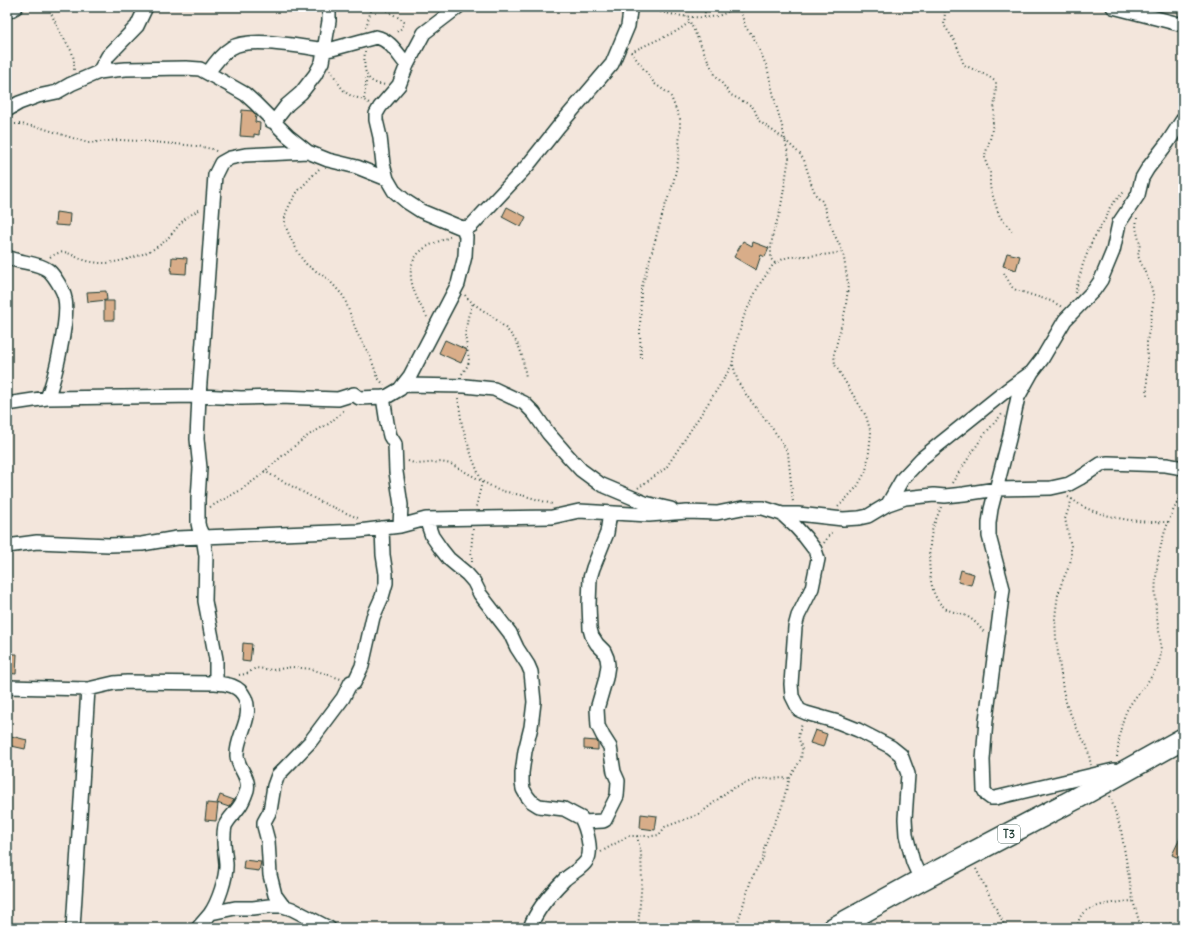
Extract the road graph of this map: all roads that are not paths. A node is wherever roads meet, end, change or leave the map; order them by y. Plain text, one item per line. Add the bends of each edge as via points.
1 (16, 7) edge
2 (146, 7) edge
3 (329, 7) edge
4 (458, 7) edge
5 (630, 7) edge
6 (1113, 7) edge
7 (7, 12) edge
8 (1183, 25) edge
9 (324, 56) junction
10 (407, 65) junction
11 (99, 72) junction
12 (208, 73) junction
13 (7, 110) edge
14 (1183, 119) edge
15 (271, 121) junction
16 (308, 152) junction
17 (387, 179) junction
18 (463, 229) junction
19 (7, 257) edge
20 (1032, 372) junction
21 (402, 387) junction
22 (198, 396) junction
23 (383, 397) junction
24 (47, 398) junction
25 (7, 404) edge
26 (1183, 468) edge
27 (996, 490) junction
28 (888, 504) junction
29 (686, 512) junction
30 (610, 513) junction
31 (782, 514) junction
32 (426, 519) junction
33 (400, 526) junction
34 (379, 529) junction
35 (203, 537) junction
36 (7, 546) edge
37 (215, 680) junction
38 (7, 687) edge
39 (88, 689) junction
40 (1183, 738) edge
41 (1111, 774) junction
42 (581, 818) junction
43 (921, 880) junction
44 (283, 906) junction
45 (211, 913) junction
46 (73, 928) edge
47 (198, 928) edge
48 (329, 928) edge
49 (530, 928) edge
50 (836, 928) edge

1 - 7 street
2 - 11 street via 137,26 108,56
3 - 9 street
4 - 10 street via 424,33
5 - 18 street via 628,26 612,64 504,192 472,225
6 - 8 street
9 - 10 street via 332,49 376,37 390,44
9 - 12 street via 258,42 242,44 227,52
9 - 15 street via 315,75 301,93
10 - 17 street via 399,85 376,114
11 - 12 street via 186,68 200,69
11 - 13 street via 57,92 38,96
12 - 15 street via 245,94
14 - 20 street via 1133,192 1119,223 1101,280 1065,320
15 - 16 street
16 - 17 street
16 - 22 street via 230,158 221,163 215,175
17 - 18 street via 394,191 407,202 421,211
18 - 21 street via 466,242 465,256 458,284
19 - 24 street via 48,270 64,292 64,327
20 - 27 street via 1018,397
20 - 28 street via 922,458 903,478
21 - 23 street
21 - 29 street via 465,386 494,389 524,403 581,470 600,484 658,507
22 - 23 street via 338,399 354,394 359,398
22 - 24 street
22 - 35 street via 198,512 199,528
23 - 33 street via 386,424 395,444 401,505
24 - 25 street
26 - 27 street via 1108,463 1101,464 1069,484 1051,488
27 - 28 street via 905,498
27 - 41 street via 991,509 989,536 1002,589 986,720 984,790 991,798 995,798
28 - 31 street via 868,516 859,518
29 - 30 street via 649,515
29 - 31 street via 718,513 742,508 763,508
30 - 32 street via 579,511 552,517
30 - 42 street via 607,533 590,578 589,618 592,636 607,658 608,671 597,717 601,733 610,747 618,790 605,820 583,822
31 - 43 street via 815,550 818,559 812,588 795,627 791,684 795,704 799,710 806,713 858,730 901,755 908,774 906,834 913,862
32 - 33 street
32 - 42 street via 432,536 449,559 474,582 480,594 510,633 531,672 534,702 523,764 523,790 538,806 564,809
33 - 34 street
34 - 35 street
34 - 44 street via 386,583 373,617 362,666 354,683 351,682 343,698 310,742 281,772 274,786 270,811 264,822 271,882 275,895
35 - 36 street via 142,544 37,542
35 - 37 street via 207,565 205,601 216,659
37 - 39 street via 127,682
37 - 45 street via 236,687 247,702 248,716 237,754 248,787 240,805 226,825 226,873
38 - 39 street
39 - 46 street
40 - 41 highway, T3
41 - 43 highway, T3 via 970,855
42 - 49 street via 588,840 588,859 546,901
43 - 50 highway, T3
44 - 45 street via 235,908
44 - 48 street
45 - 47 street

